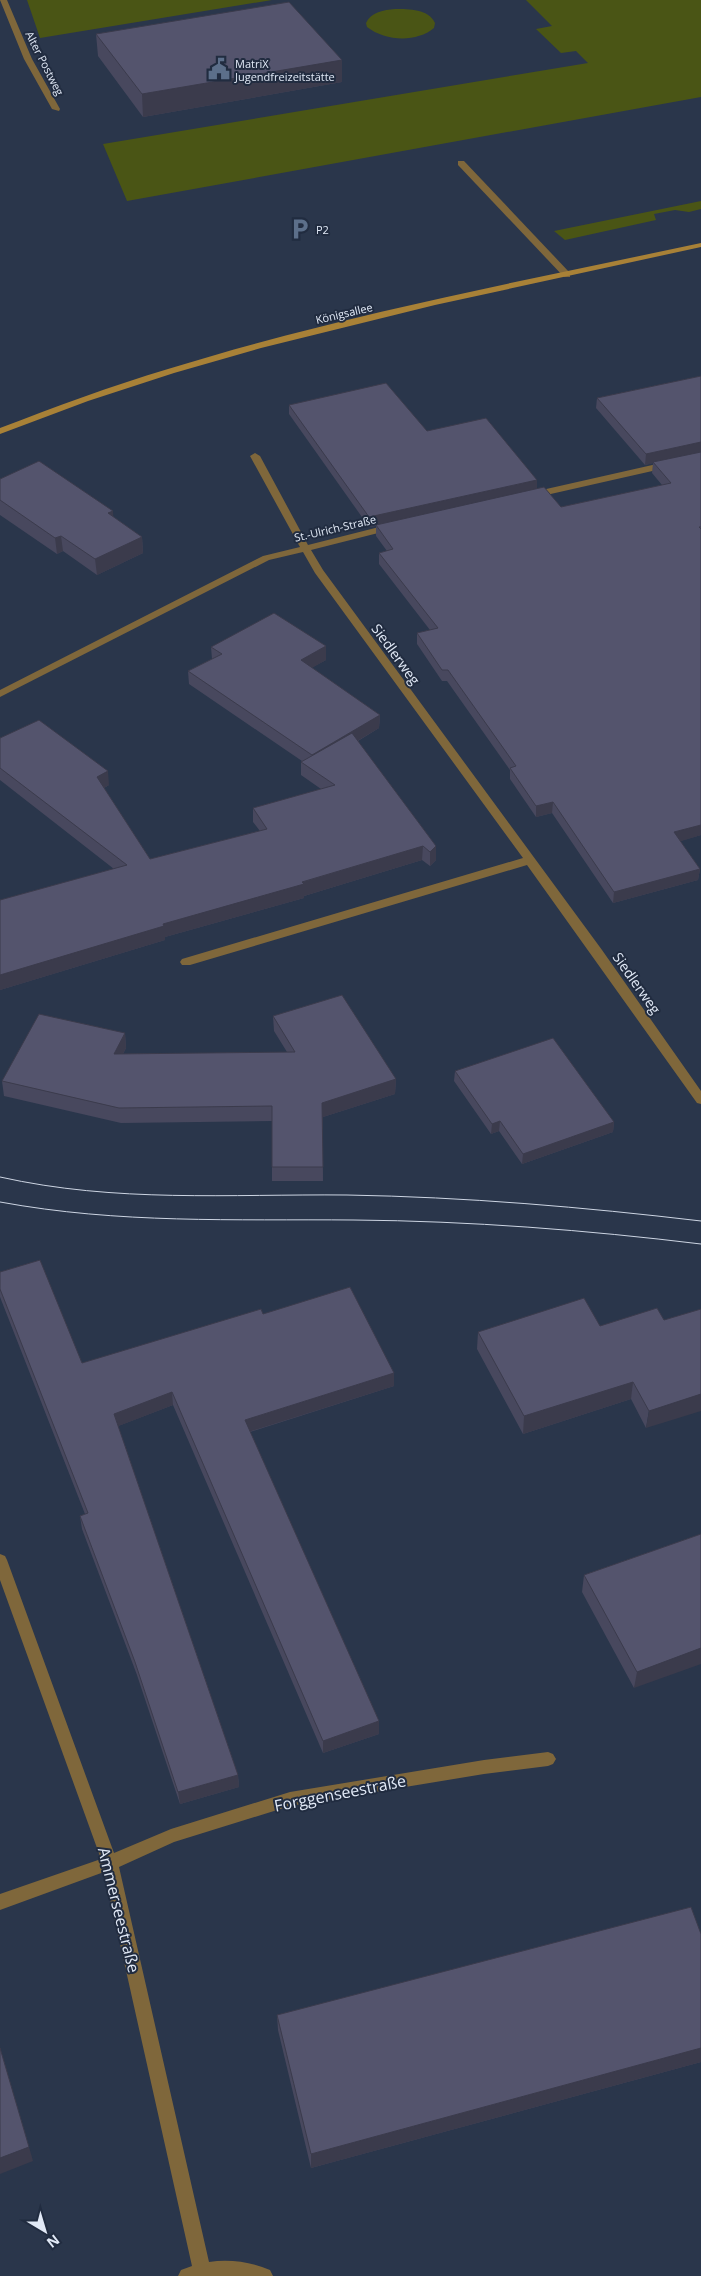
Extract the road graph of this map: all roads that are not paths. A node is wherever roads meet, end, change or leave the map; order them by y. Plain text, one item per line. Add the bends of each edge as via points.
1 (3, 0) edge
2 (56, 109) dead end
3 (461, 162) dead end
4 (701, 245) edge
5 (567, 275) junction
6 (0, 431) edge
7 (255, 456) dead end
8 (701, 457) edge
9 (527, 496) edge
10 (402, 525) edge
11 (305, 547) junction
12 (0, 694) edge
13 (530, 860) junction
14 (186, 962) dead end
15 (701, 1100) edge
16 (0, 1560) edge
17 (548, 1759) dead end
18 (110, 1863) junction
19 (0, 1902) edge
20 (194, 2273) edge
21 (264, 2276) edge

1 - 2 street, Alter Postweg via 28,59
3 - 5 street
4 - 5 street, Königsallee
5 - 6 street, Königsallee via 267,342 66,404
7 - 11 street, Siedlerweg
8 - 9 street
10 - 11 street, St.-Ulrich-Straße
11 - 12 street, St.-Ulrich-Straße via 266,558
11 - 13 street, Siedlerweg via 318,572
13 - 14 street
13 - 15 street, Siedlerweg
16 - 18 street, Ammerseestraße
17 - 18 street, Forggenseestraße via 290,1799 171,1836
18 - 19 street, Forggenseestraße
18 - 20 street, Ammerseestraße
20 - 21 street, Ammerseestraße via 246,2270

